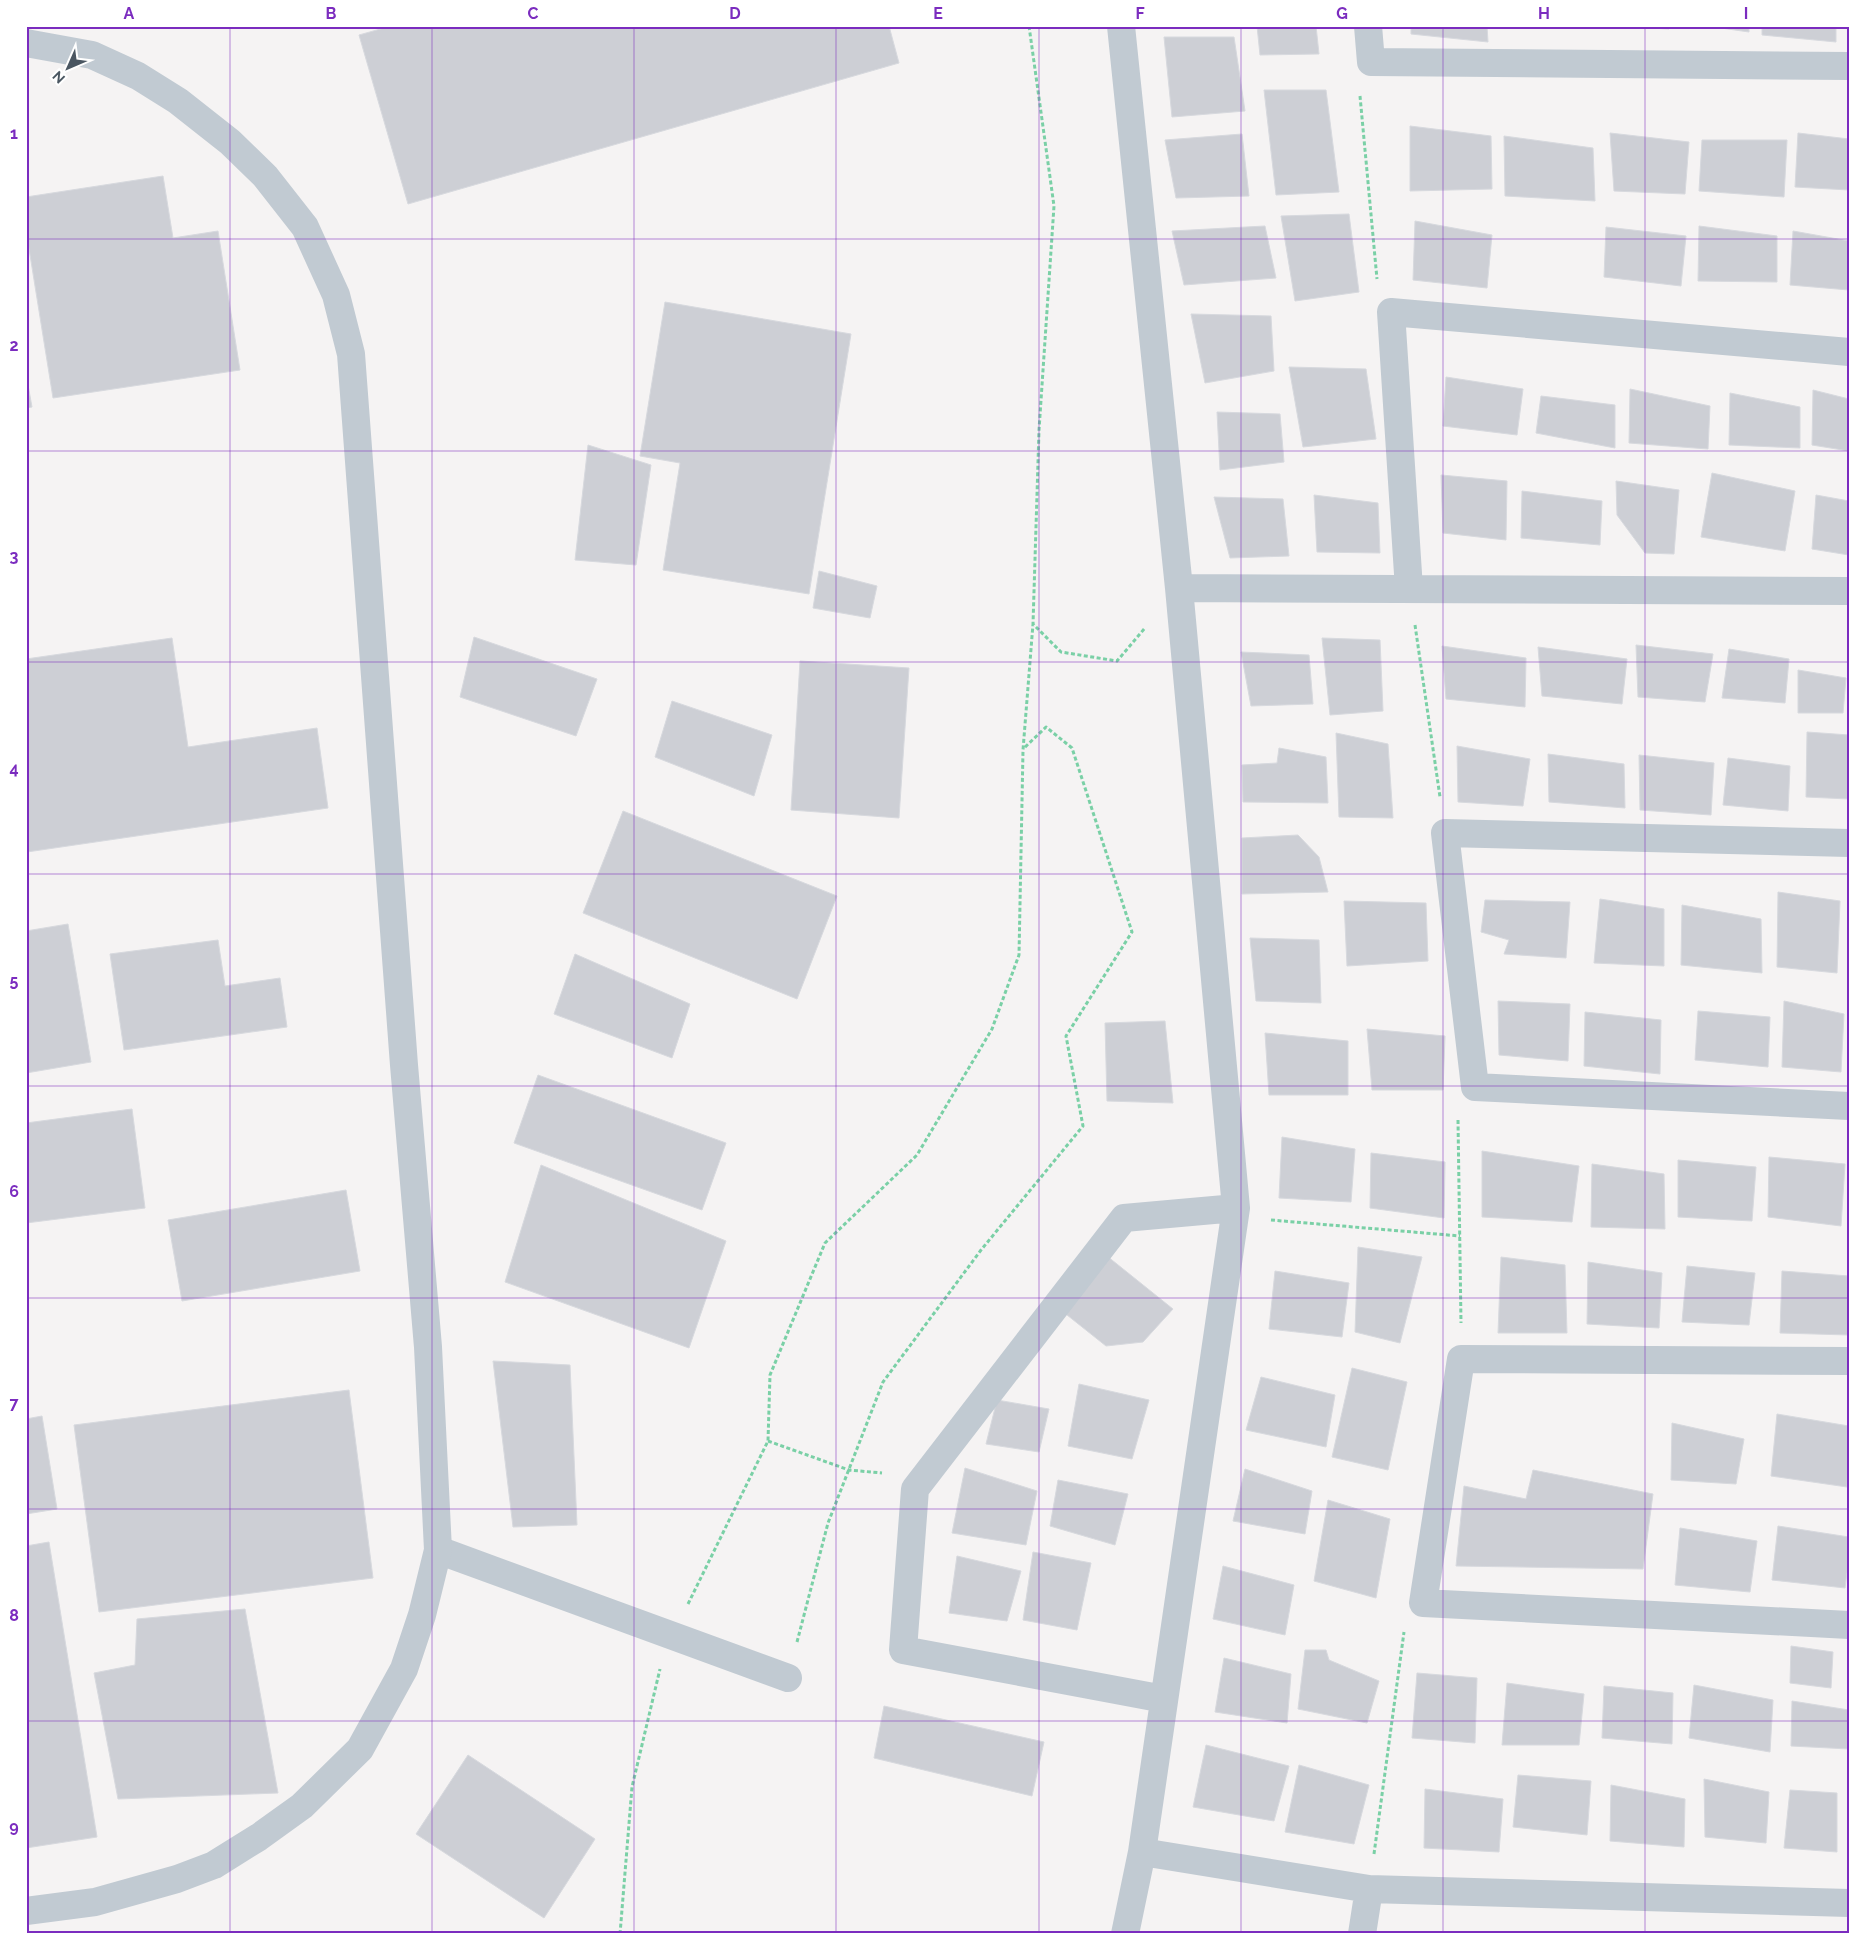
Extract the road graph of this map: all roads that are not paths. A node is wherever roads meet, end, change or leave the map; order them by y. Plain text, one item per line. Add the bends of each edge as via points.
1 (1121, 26) edge
2 (1368, 26) edge
3 (26, 43) edge
4 (1849, 66) edge
5 (1849, 352) edge
6 (1179, 588) junction
7 (1409, 589) junction
8 (1849, 591) edge
9 (1849, 843) edge
10 (1849, 1106) edge
11 (1236, 1208) junction
12 (1849, 1361) edge
13 (438, 1550) junction
14 (1849, 1625) edge
15 (788, 1678) road end
16 (1164, 1699) junction
17 (1142, 1852) junction
18 (1369, 1889) junction
19 (1849, 1903) edge
20 (26, 1911) edge
21 (1126, 1934) edge
22 (1362, 1934) edge

1 - 6 street
2 - 4 street via 1370,62
3 - 13 street via 92,55 138,76 178,101 230,142 265,176 305,227 336,295 351,354 428,1347
5 - 7 street via 1391,312
6 - 7 street
6 - 11 street
7 - 8 street
9 - 10 street via 1445,833 1475,1086
11 - 16 street
11 - 16 street via 1124,1218 914,1489 904,1650
12 - 14 street via 1461,1359 1423,1603
13 - 15 street
13 - 20 street via 404,1669 360,1749 302,1806 214,1865 95,1902
16 - 17 street
17 - 18 street
17 - 21 street
18 - 19 street
18 - 22 street

